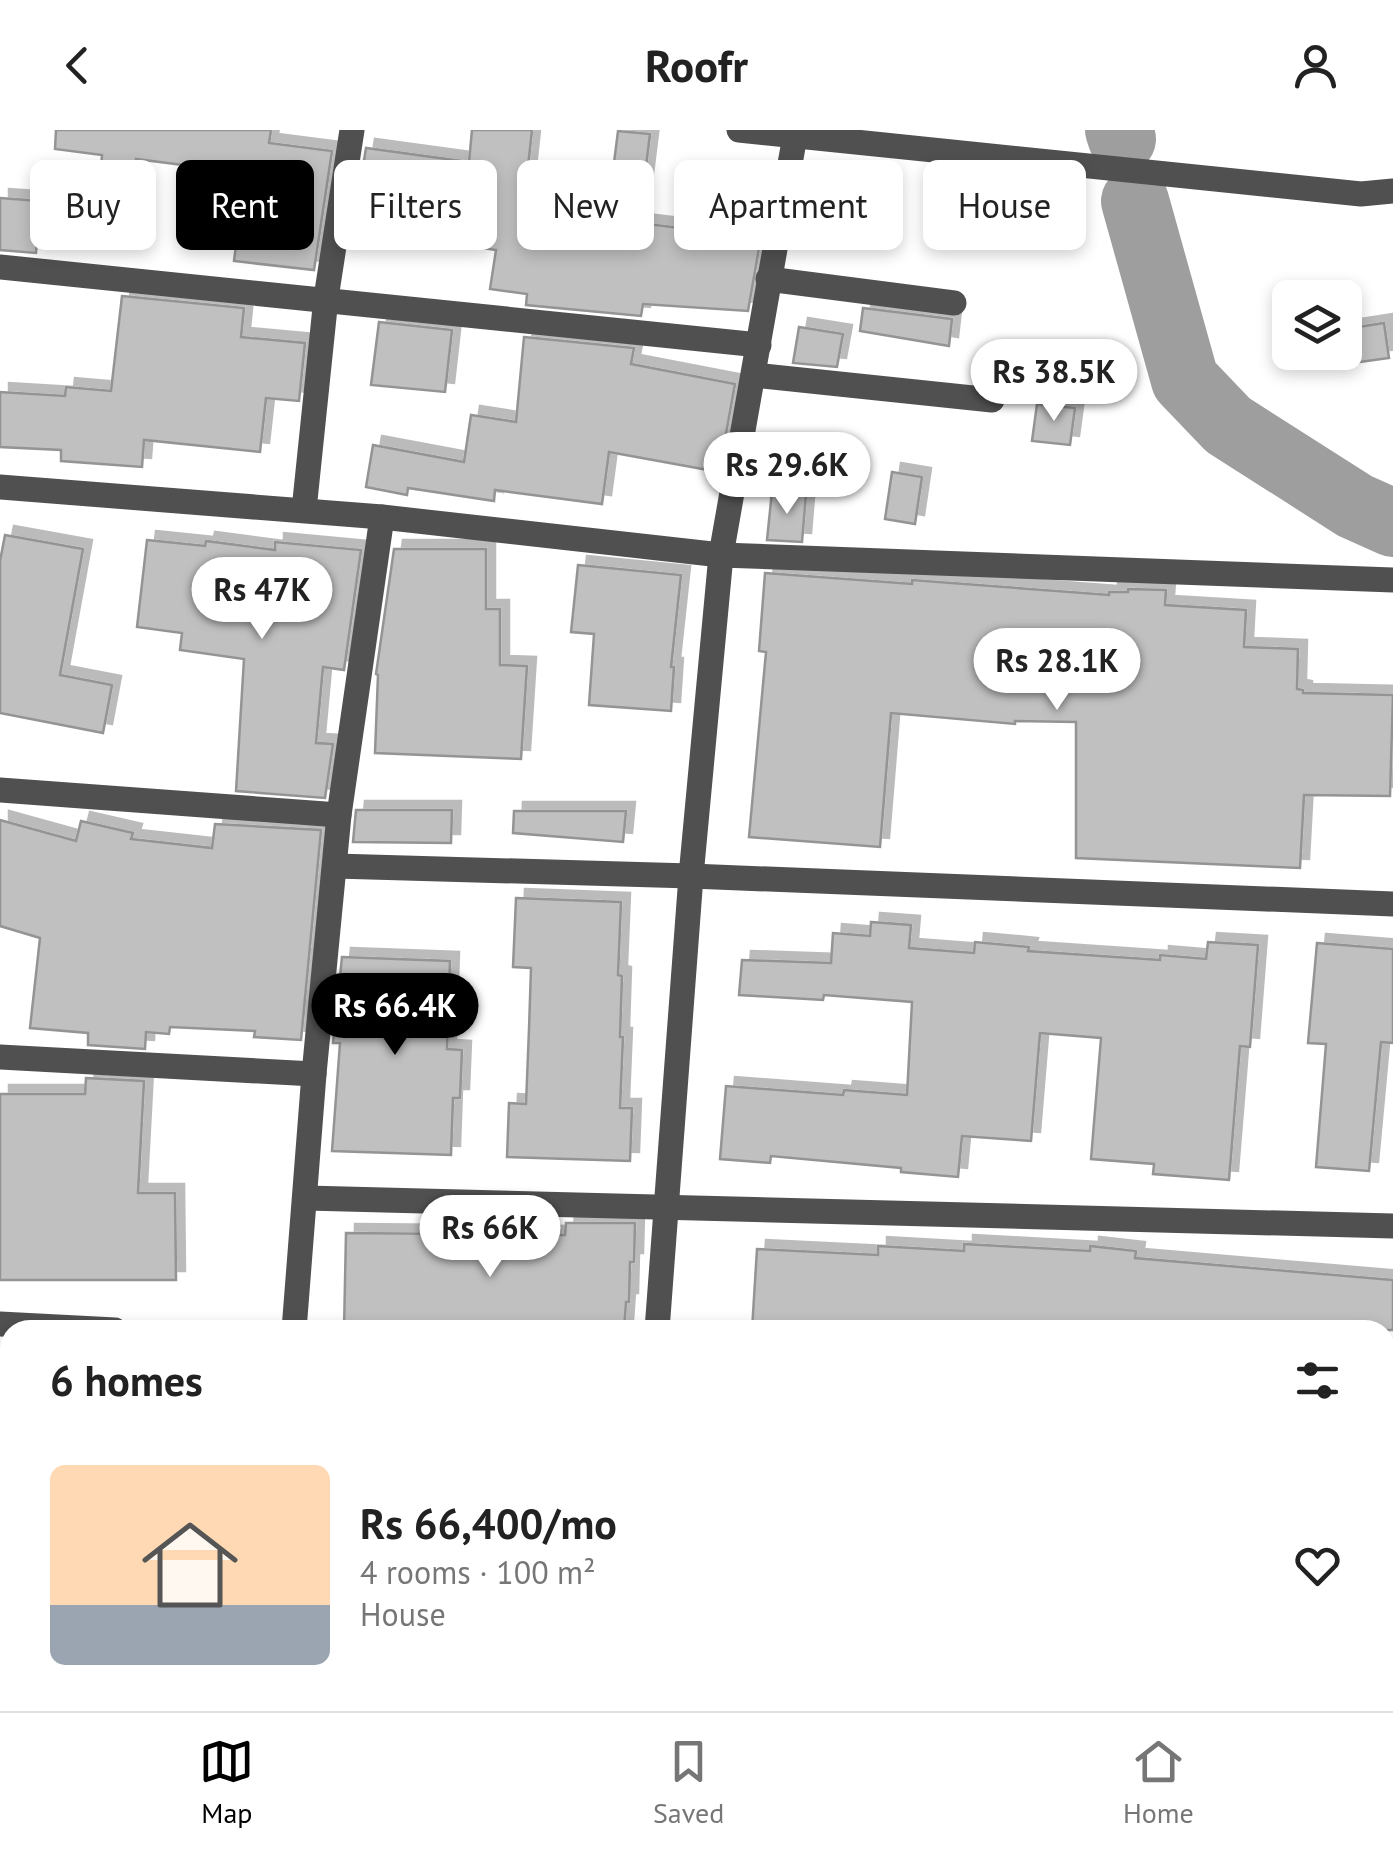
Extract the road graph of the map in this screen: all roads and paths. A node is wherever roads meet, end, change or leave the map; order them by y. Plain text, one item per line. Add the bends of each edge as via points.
1 (352, 130) edge
2 (739, 130) edge
3 (796, 133) edge
4 (1393, 191) edge
5 (0, 267) edge
6 (768, 279) junction
7 (326, 298) junction
8 (954, 302) dead end
9 (760, 345) junction
10 (754, 374) junction
11 (992, 400) dead end
12 (0, 486) edge
13 (304, 510) junction
14 (382, 516) junction
15 (722, 555) junction
16 (1393, 580) edge
17 (0, 790) edge
18 (339, 816) junction
19 (336, 866) junction
20 (690, 876) junction
21 (1393, 904) edge
22 (0, 1057) edge
23 (314, 1074) junction
24 (306, 1198) junction
25 (667, 1208) junction
26 (1393, 1226) edge
27 (295, 1320) edge
28 (657, 1320) edge

1 - 7 street
2 - 3 street
3 - 4 street via 1361,194
3 - 6 street
5 - 7 street
6 - 8 street
6 - 9 street
7 - 9 street
7 - 13 street
9 - 10 street
10 - 11 street
10 - 15 street
12 - 13 street
13 - 14 street
14 - 15 street
14 - 18 street
15 - 16 street
15 - 20 street
17 - 18 street
18 - 19 street
19 - 20 street
19 - 23 street
20 - 21 street
20 - 25 street
22 - 23 street
23 - 24 street
24 - 25 street
24 - 27 street
25 - 26 street
25 - 28 street

